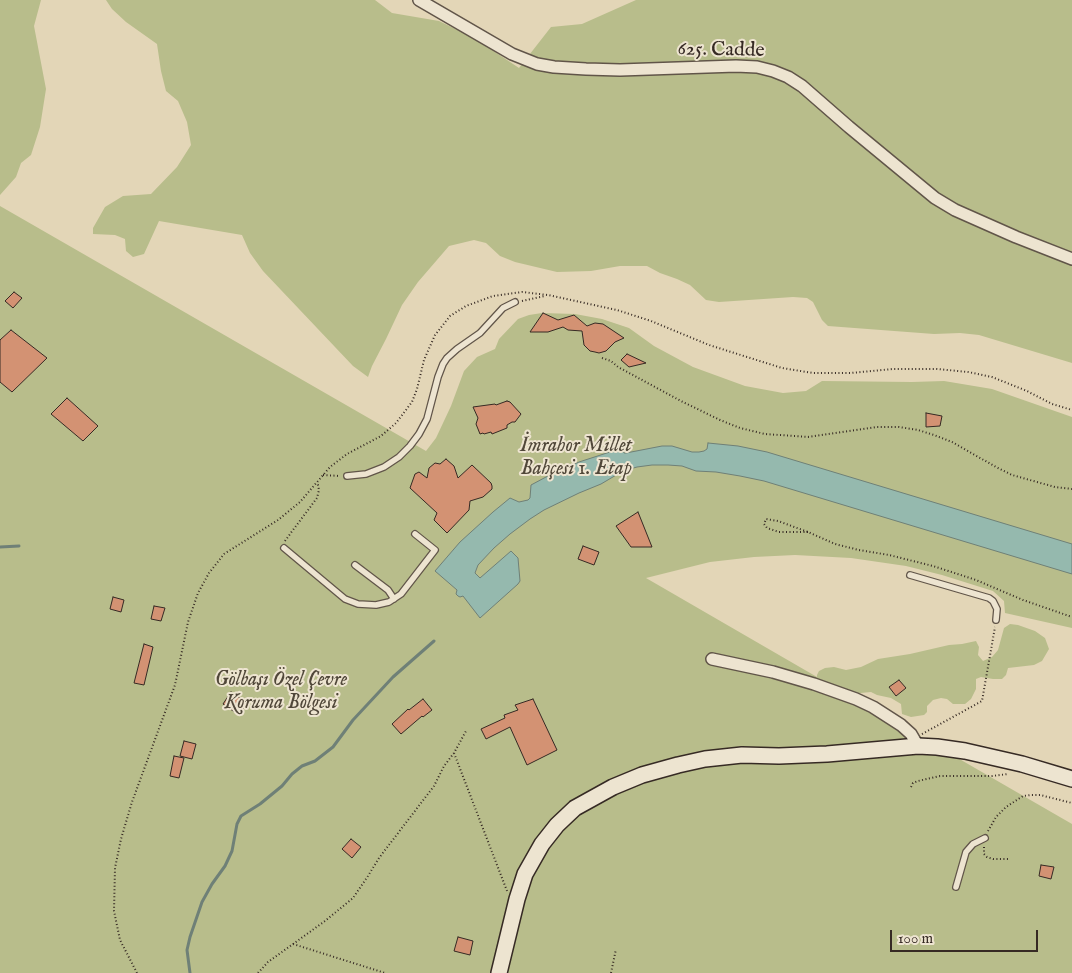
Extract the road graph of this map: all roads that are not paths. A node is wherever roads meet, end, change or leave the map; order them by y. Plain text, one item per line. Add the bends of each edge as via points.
1 (419, 0) edge
2 (1072, 259) edge
3 (515, 302) road end
4 (346, 476) road end
5 (415, 534) dead end
6 (284, 548) road end
7 (355, 565) dead end
8 (910, 575) dead end
9 (394, 599) junction
10 (996, 620) road end
11 (712, 659) dead end
12 (916, 742) junction
13 (1072, 779) edge
14 (985, 838) road end
15 (956, 887) dead end
16 (498, 973) edge

1 - 2 street, 625. Cadde via 512,54 537,64 620,70 736,66 773,71 802,86 942,202
3 - 4 lane via 447,358 438,377 427,419 410,446 384,467 366,474
5 - 9 lane via 435,550
6 - 9 lane via 350,602 376,605
7 - 9 lane via 388,590
8 - 10 lane via 989,598 997,609
11 - 12 street via 773,672 856,699 901,725
12 - 13 street via 965,751
12 - 16 street via 827,754 705,759 642,775 613,787 575,808 542,844 526,874
14 - 15 lane via 966,852

